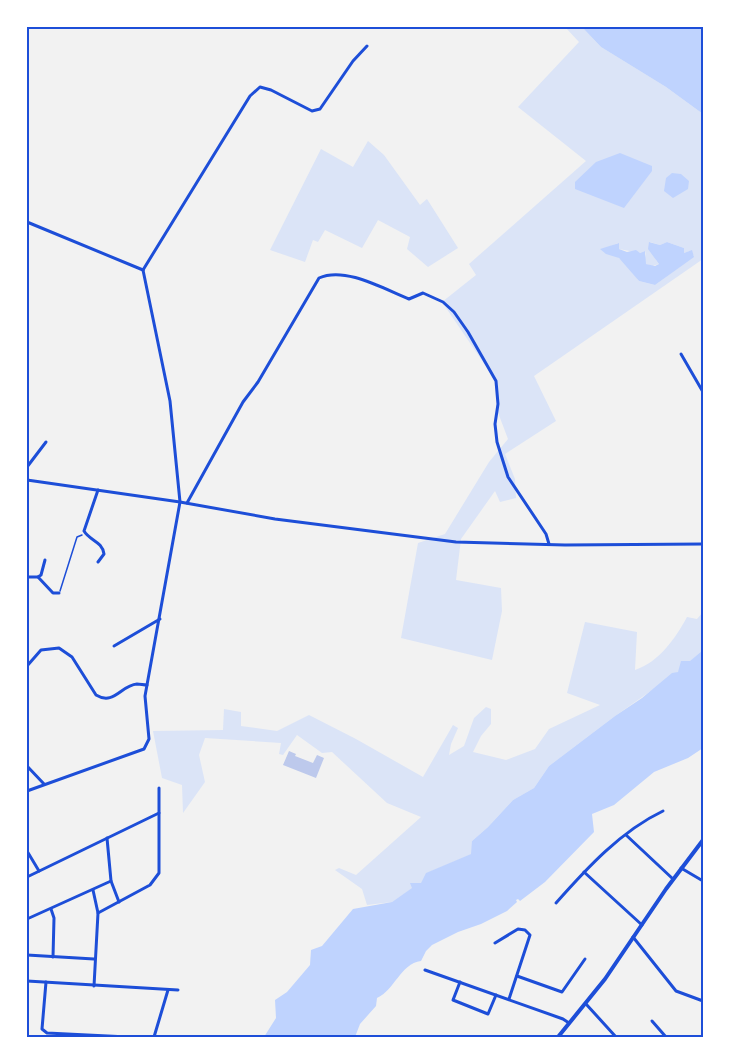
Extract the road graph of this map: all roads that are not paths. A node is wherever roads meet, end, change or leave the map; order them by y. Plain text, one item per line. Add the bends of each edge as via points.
1 (367, 46) dead end
2 (27, 222) edge
3 (143, 270) junction
4 (681, 354) dead end
5 (703, 392) edge
6 (46, 442) dead end
7 (27, 467) edge
8 (27, 480) edge
9 (98, 490) junction
10 (180, 502) junction
11 (187, 503) junction
12 (549, 544) junction
13 (703, 544) edge
14 (45, 560) dead end
15 (98, 562) dead end
16 (27, 576) edge
17 (38, 578) junction
18 (59, 593) road end
19 (160, 619) junction
20 (114, 646) dead end
21 (27, 666) edge
22 (147, 686) junction
23 (27, 766) edge
24 (44, 784) junction
25 (159, 788) dead end
26 (27, 791) edge
27 (663, 811) dead end
28 (159, 813) junction
29 (626, 835) junction
30 (107, 838) junction
31 (703, 840) edge
32 (27, 851) edge
33 (681, 868) junction
34 (39, 871) junction
35 (584, 872) junction
36 (27, 877) edge
37 (673, 879) junction
38 (111, 881) junction
39 (703, 881) edge
40 (93, 890) junction
41 (119, 902) junction
42 (556, 903) dead end
43 (51, 909) junction
44 (98, 913) junction
45 (27, 919) edge
46 (642, 925) junction
47 (633, 937) junction
48 (495, 943) dead end
49 (27, 955) edge
50 (53, 957) junction
51 (95, 959) junction
52 (585, 959) dead end
53 (425, 970) dead end
54 (517, 976) junction
55 (27, 981) edge
56 (46, 982) junction
57 (460, 982) junction
58 (94, 986) junction
59 (168, 990) junction
60 (178, 990) dead end
61 (496, 995) junction
62 (509, 999) junction
63 (703, 1001) edge
64 (586, 1004) junction
65 (652, 1022) dead end
66 (569, 1023) junction
67 (128, 1037) edge
68 (154, 1037) edge
69 (558, 1037) edge
70 (616, 1037) edge
71 (666, 1037) edge

1 - 3 street via 320,108 312,111 260,87 250,96
2 - 3 street
3 - 10 street via 170,401
4 - 5 street
6 - 7 street
8 - 9 street
9 - 10 street
9 - 15 street via 85,533 103,548
10 - 11 street
10 - 19 street
11 - 12 street via 275,519 456,542
11 - 12 street via 319,278 343,274 410,299 423,293 454,312 496,381 497,442 508,477
12 - 13 street
14 - 17 street
16 - 17 street
17 - 18 street
19 - 20 street
19 - 22 street
21 - 22 street via 41,650 59,648 72,657 101,698 109,699 135,684
22 - 24 street via 149,739 144,748
23 - 24 street
24 - 26 street
25 - 28 street
27 - 29 street
28 - 30 street
28 - 41 street via 159,873 150,885
29 - 35 street
29 - 37 street
30 - 34 street
30 - 38 street
31 - 33 main road
32 - 34 street
33 - 37 main road
33 - 39 street
34 - 36 street
35 - 42 street
35 - 46 street
37 - 46 main road
38 - 40 street
38 - 41 street
40 - 43 street
40 - 44 street
41 - 44 street
43 - 45 street
43 - 50 street
44 - 51 street
46 - 47 main road
47 - 63 street via 675,991
47 - 64 main road
48 - 54 street via 518,929 530,935
49 - 50 street
50 - 51 street
51 - 58 street
52 - 54 street via 562,992
53 - 57 street
54 - 62 street
55 - 56 street
56 - 58 street
56 - 67 street via 42,1029 47,1033
57 - 61 street
57 - 61 street via 453,1000 488,1014
58 - 59 street
59 - 60 street
59 - 68 street
61 - 62 street
62 - 66 street
64 - 66 main road
64 - 70 street
65 - 71 street
66 - 69 main road

